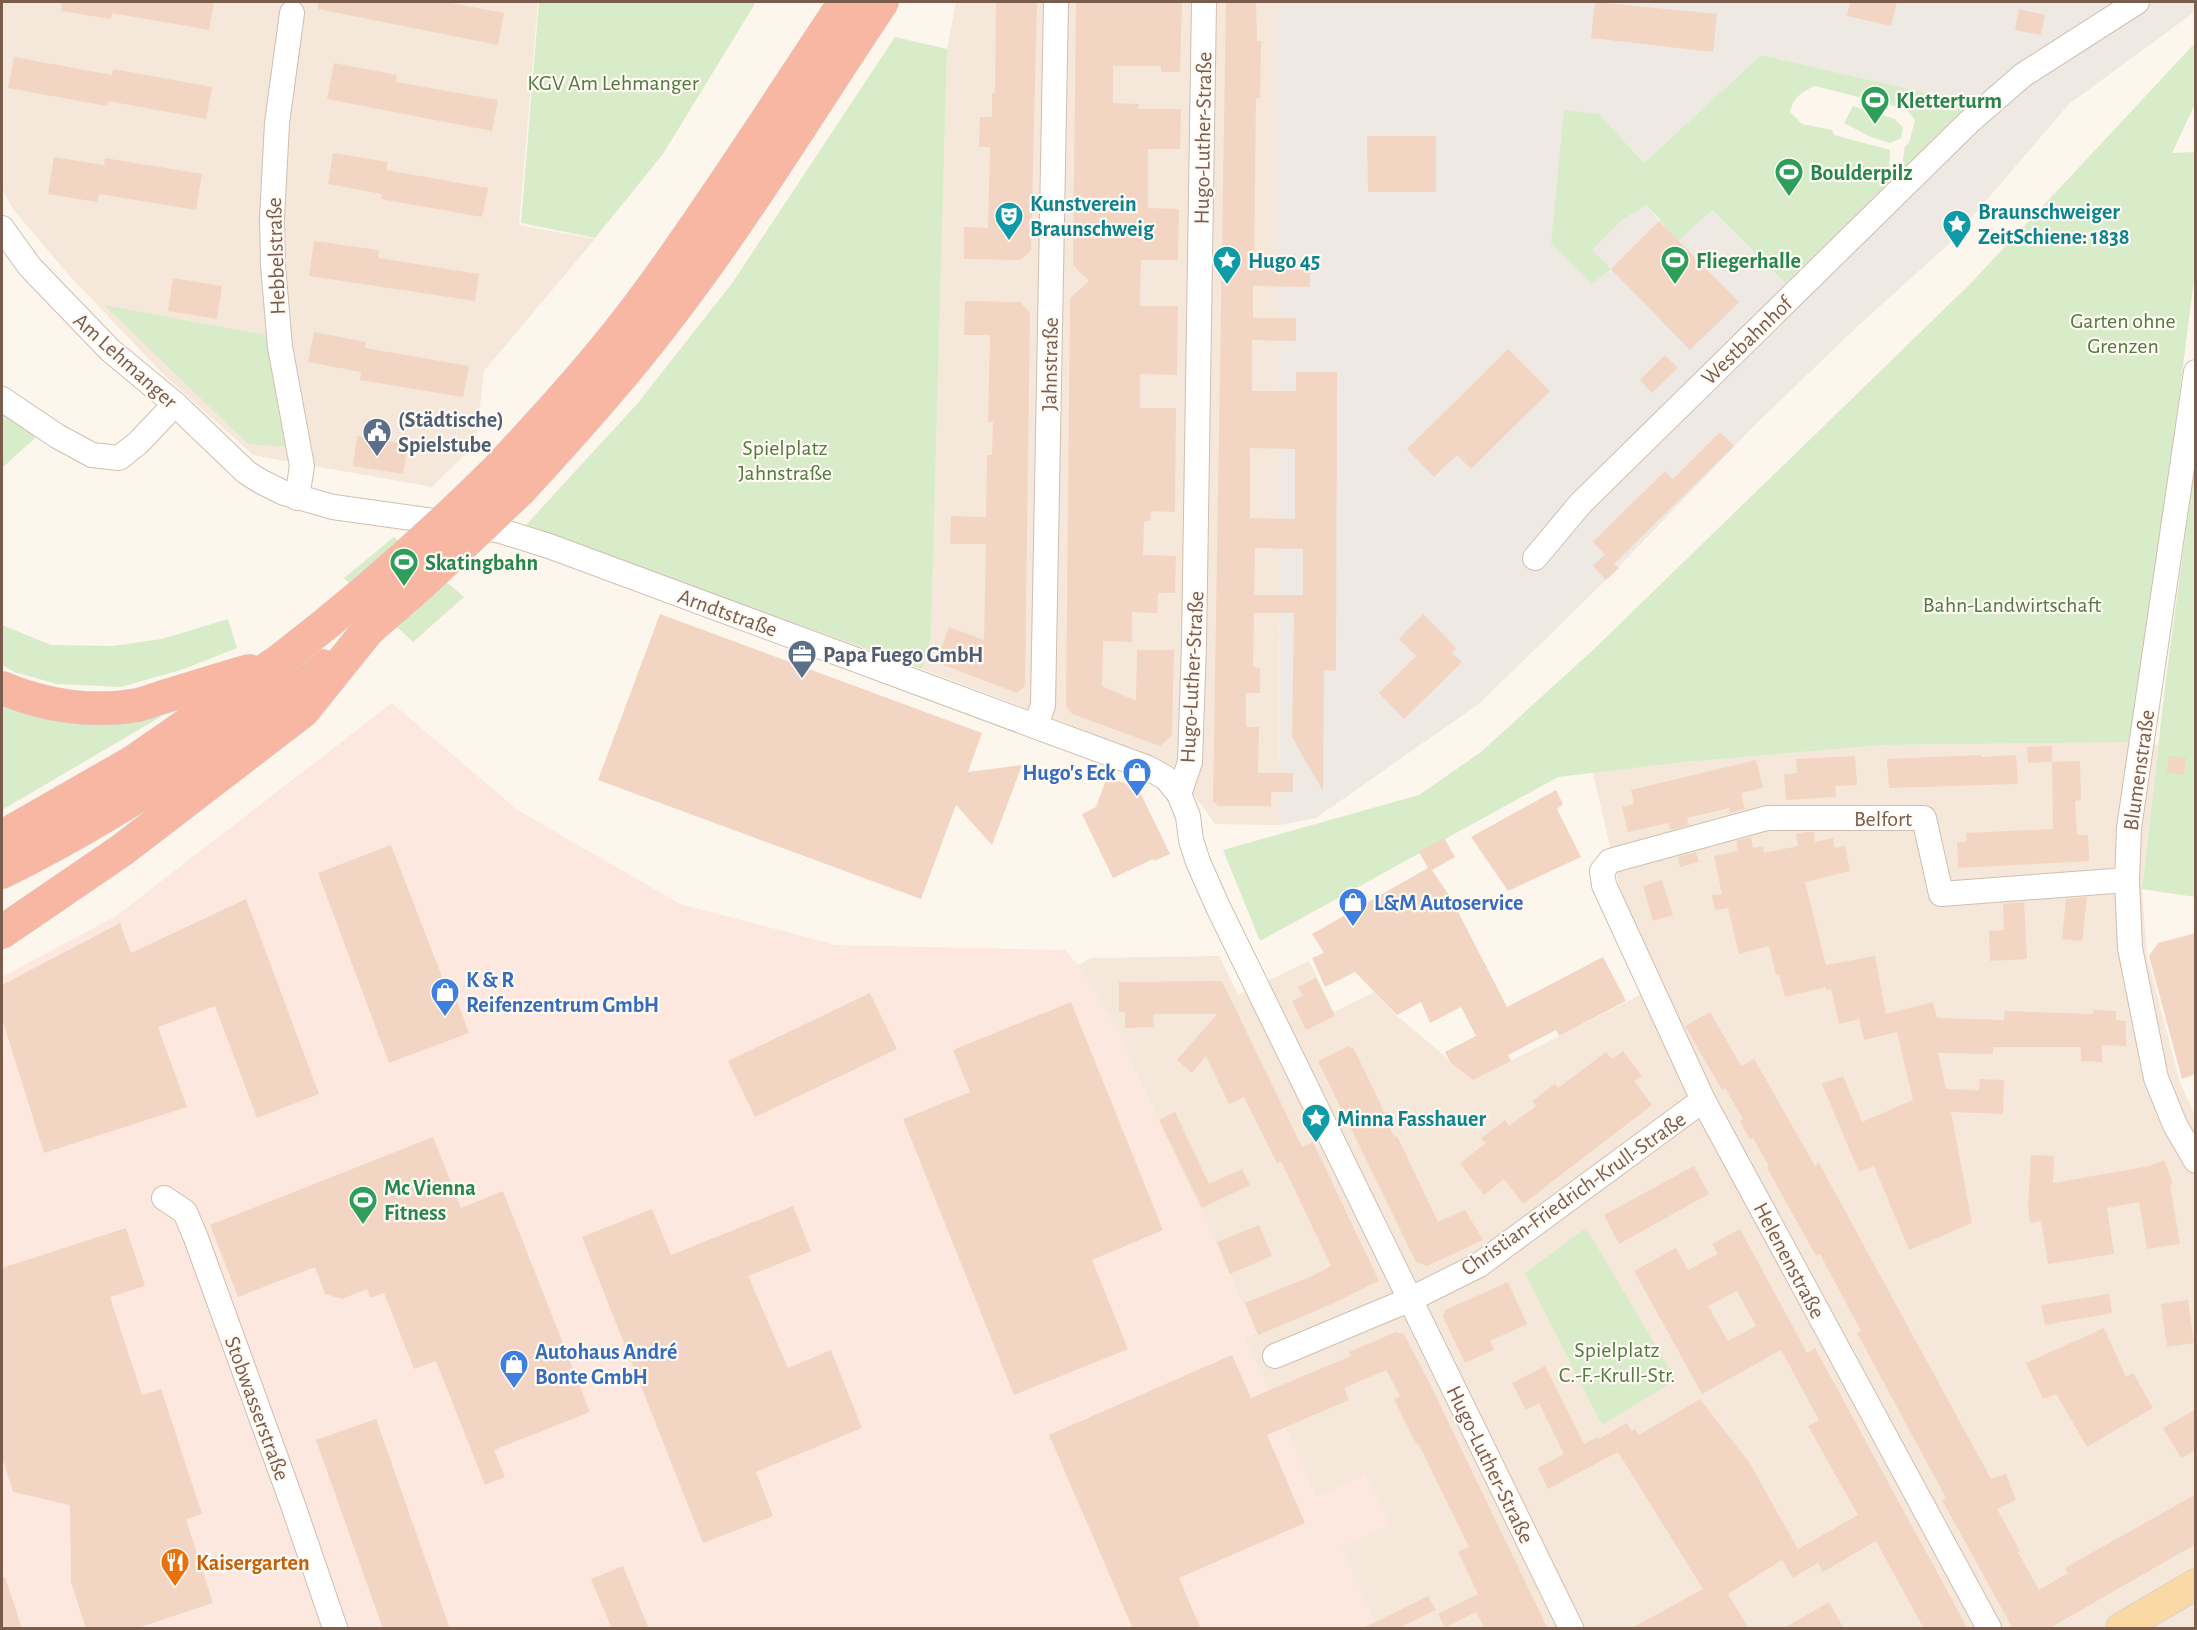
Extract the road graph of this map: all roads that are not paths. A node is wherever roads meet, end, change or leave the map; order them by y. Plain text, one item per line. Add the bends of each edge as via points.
1 (845, 2) edge
2 (882, 2) edge
3 (1056, 2) edge
4 (1204, 2) edge
5 (2137, 2) edge
6 (292, 13) dead end
7 (2, 228) edge
8 (2196, 372) edge
9 (2, 399) edge
10 (175, 404) junction
11 (510, 478) junction
12 (260, 481) joint
13 (297, 498) junction
14 (1535, 558) dead end
15 (292, 687) junction
16 (2, 688) edge
17 (1036, 725) junction
18 (1179, 794) junction
19 (2, 837) edge
20 (2, 872) edge
21 (2127, 880) junction
22 (1604, 885) joint
23 (2, 932) edge
24 (1703, 1101) junction
25 (2196, 1161) edge
26 (164, 1198) dead end
27 (1411, 1299) junction
28 (1275, 1356) dead end
29 (2196, 1584) edge
30 (2196, 1606) edge
31 (335, 1629) edge
32 (1571, 1629) edge
33 (1989, 1629) edge
34 (2121, 1629) edge
35 (2157, 1629) edge

1 - 11 highway via 652,289 589,367
2 - 11 highway via 696,280 624,374 573,432
3 - 17 street, Jahnstraße via 1042,705
4 - 18 street, Hugo-Luther-Straße via 1194,656 1190,762
5 - 14 street, Westbahnhof via 2023,75 1970,121 1581,503
6 - 13 street, Hebbelstraße via 277,123 272,218 280,347 302,466
7 - 10 street, Am Lehmanger via 30,267 72,312 110,350
8 - 21 street, Blumenstraße via 2130,819
9 - 10 street via 92,455 119,458
10 - 12 street, Am Lehmanger
11 - 15 highway, bridge via 429,577 368,630
11 - 15 highway, bridge via 406,557 326,626
12 - 13 street, Arndtstraße
13 - 17 street, Arndtstraße via 333,507 501,531
15 - 16 highway via 138,705 71,707
15 - 19 highway via 133,762
15 - 20 highway via 145,792
15 - 23 highway via 122,850
17 - 18 street, Arndtstraße via 1148,768 1166,778
18 - 27 street, Hugo-Luther-Straße via 1205,880
21 - 22 street, Belfort via 1941,894 1924,818 1767,818 1610,861 1602,871
21 - 25 street, Blumenstraße via 2130,948 2156,1078 2175,1125
22 - 24 street, Helenenstraße
24 - 27 street, Christian-Friedrich-Krull-Straße via 1496,1254
24 - 33 street, Helenenstraße
26 - 31 street, Stobwasserstraße via 185,1212 196,1238
27 - 28 street
27 - 32 street, Hugo-Luther-Straße
29 - 34 main road
30 - 35 main road

